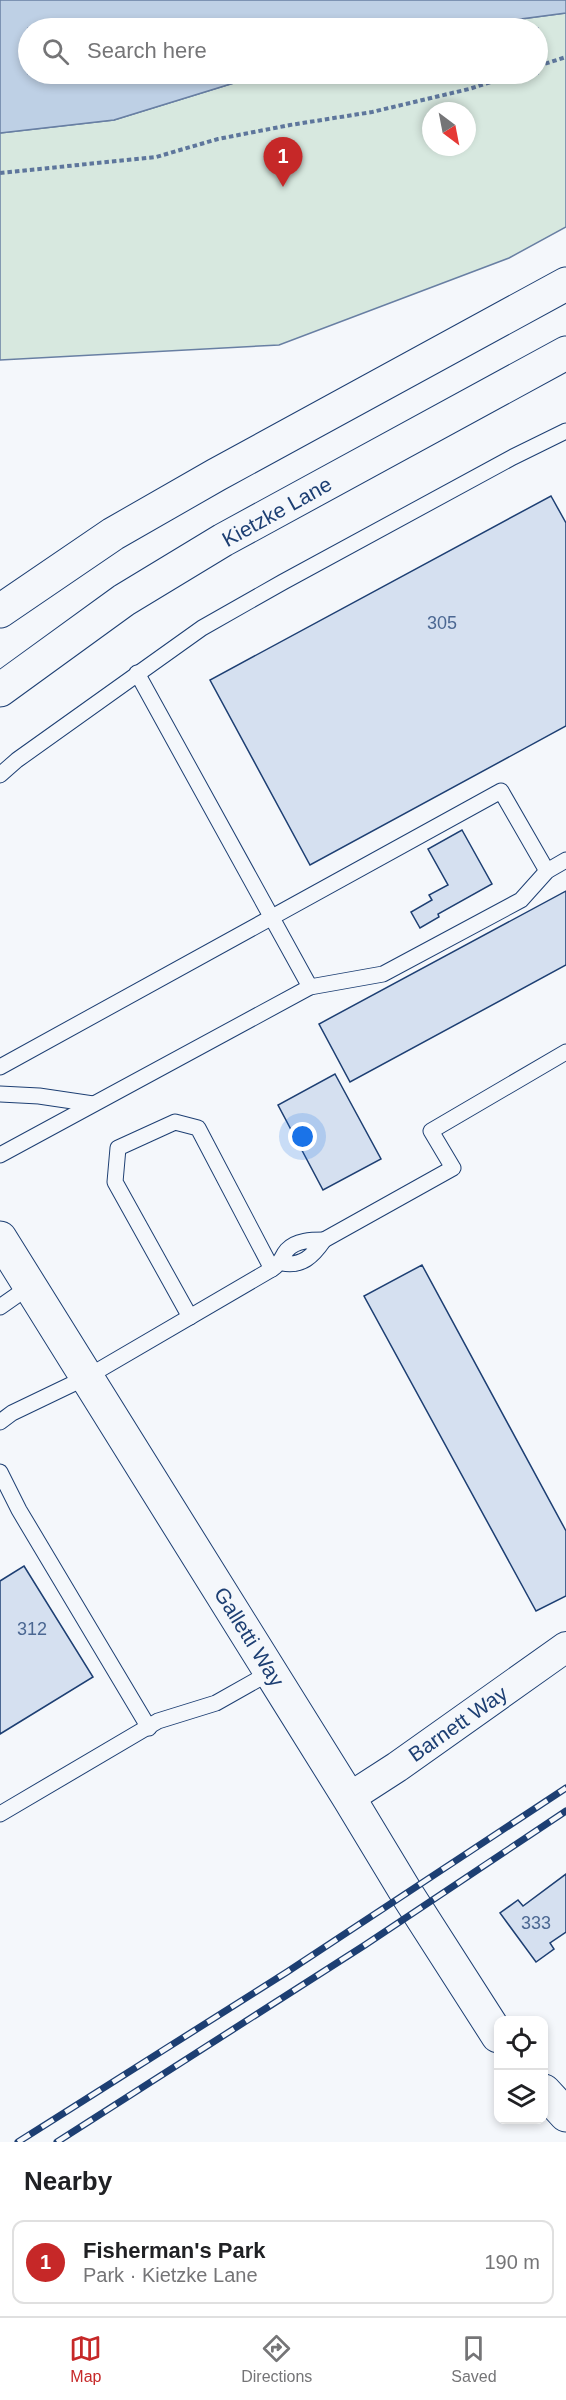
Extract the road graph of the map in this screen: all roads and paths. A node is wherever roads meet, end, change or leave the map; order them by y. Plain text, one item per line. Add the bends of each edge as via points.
1 (566, 57) edge
2 (548, 63) edge
3 (485, 84) edge
4 (0, 173) edge
5 (566, 284) edge
6 (566, 353) edge
7 (566, 431) edge
8 (0, 611) edge
9 (137, 673) junction
10 (0, 690) edge
11 (0, 775) edge
12 (566, 860) edge
13 (547, 871) junction
14 (272, 917) junction
15 (310, 987) junction
16 (566, 1052) edge
17 (0, 1066) edge
18 (0, 1094) edge
19 (93, 1104) junction
20 (0, 1155) edge
21 (0, 1238) edge
22 (277, 1266) junction
23 (30, 1286) junction
24 (0, 1307) edge
25 (190, 1317) junction
26 (87, 1377) junction
27 (0, 1422) edge
28 (0, 1472) edge
29 (566, 1647) edge
30 (271, 1672) junction
31 (149, 1728) junction
32 (349, 1798) junction
33 (0, 1814) edge
34 (494, 2030) edge
35 (548, 2096) edge
36 (566, 2115) edge

1 - 2 path
3 - 4 path via 372,112 218,140 156,157
5 - 8 main road via 122,529
6 - 10 main road, Kietzke Lane via 223,540 124,600
7 - 9 lane via 283,582 202,628
9 - 11 lane
9 - 14 lane
12 - 13 lane
13 - 14 lane via 501,791
13 - 15 lane via 521,900 382,974
14 - 15 lane
14 - 17 lane
15 - 19 lane
16 - 22 lane via 431,1131 453,1168 324,1240 314,1256 294,1265
18 - 19 lane
19 - 20 lane
21 - 23 main road, Galletti Way
22 - 25 lane
22 - 25 lane via 198,1128 176,1122 118,1148 115,1182
23 - 24 lane
23 - 26 main road, Galletti Way
25 - 26 lane
26 - 27 lane
26 - 30 main road, Galletti Way
28 - 31 lane
29 - 32 street, Barnett Way
30 - 31 lane via 216,1703 158,1721
30 - 32 main road, Galletti Way
31 - 33 lane
32 - 34 main road, Galletti Way
35 - 36 main road

